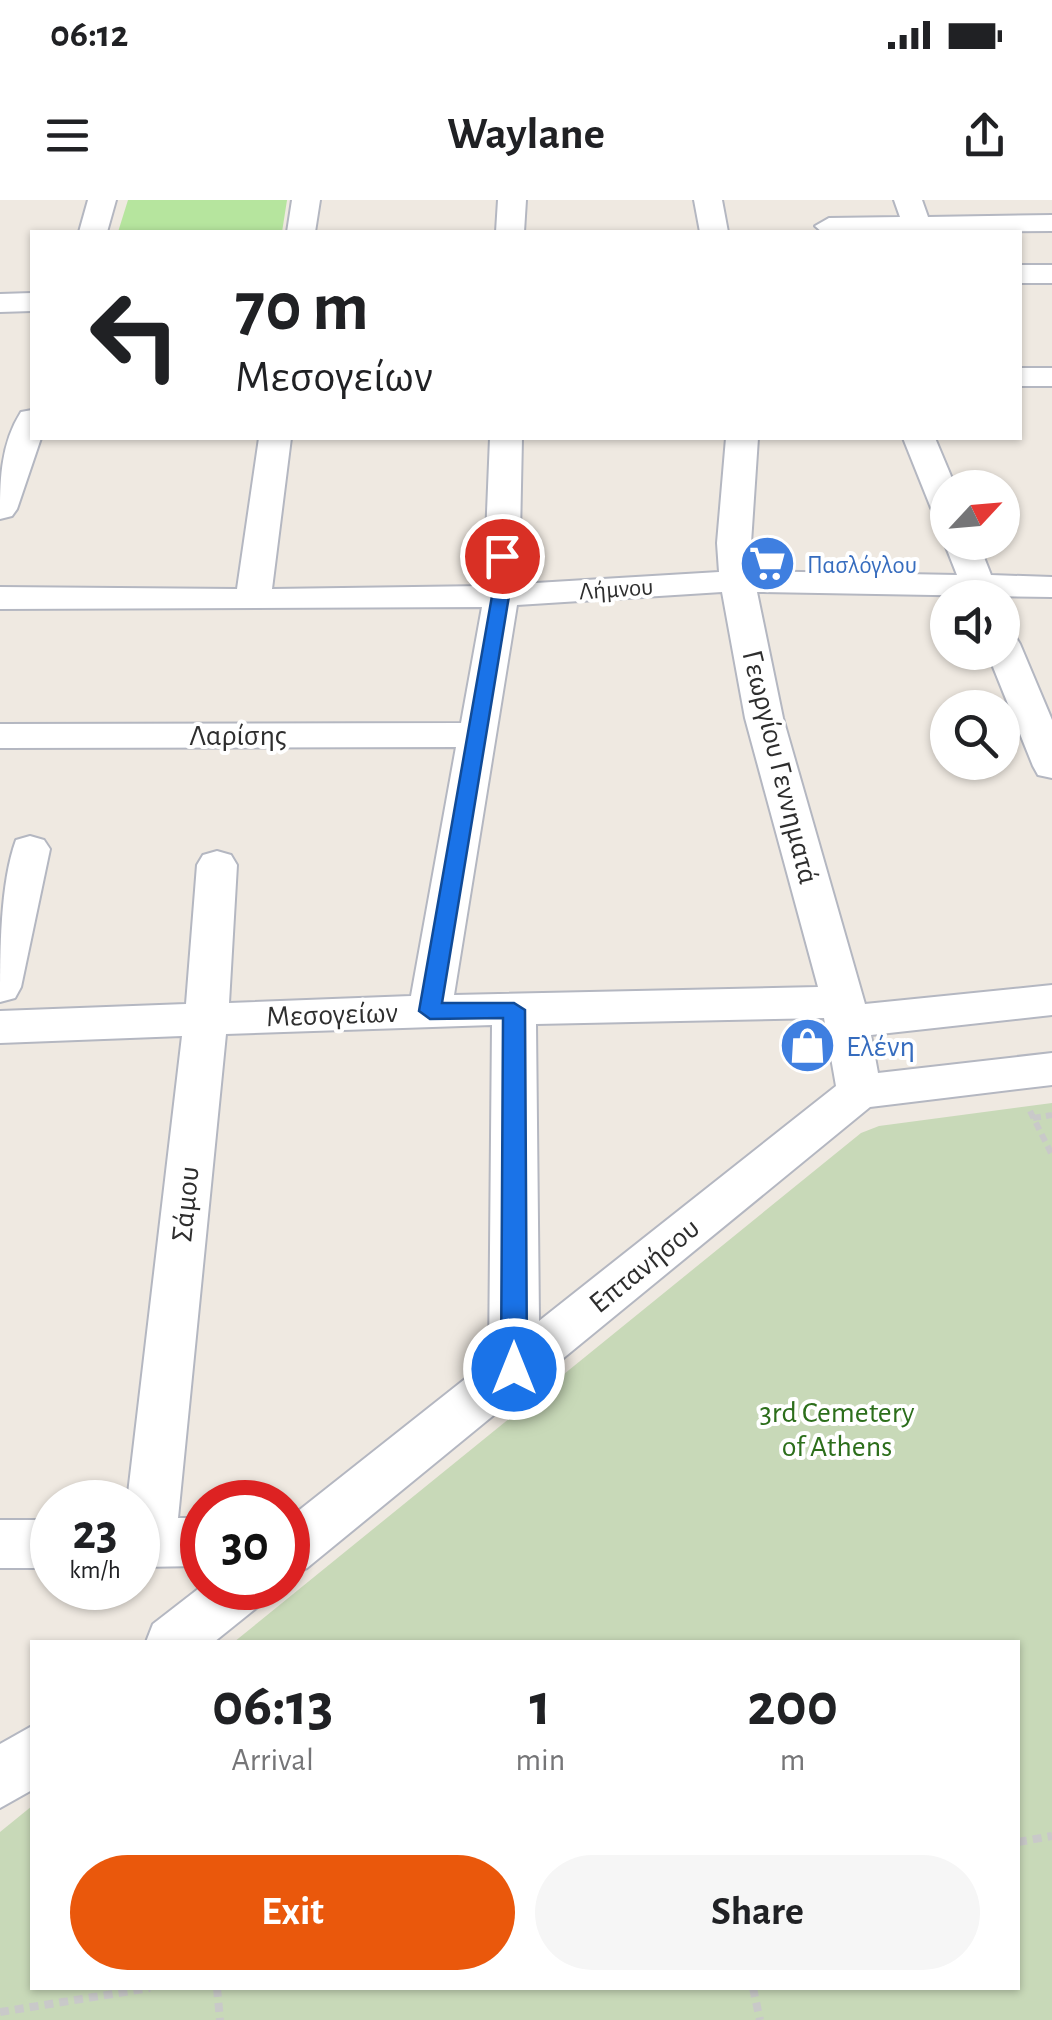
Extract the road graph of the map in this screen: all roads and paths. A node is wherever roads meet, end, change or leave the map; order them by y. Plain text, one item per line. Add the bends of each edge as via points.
1 (102, 200) edge
2 (306, 200) edge
3 (512, 200) edge
4 (708, 200) edge
5 (913, 212) edge
6 (1010, 212) edge
7 (828, 219) edge
8 (1052, 224) edge
9 (94, 230) edge
10 (301, 230) edge
11 (510, 230) edge
12 (714, 230) edge
13 (1022, 274) edge
14 (1052, 274) edge
15 (30, 302) edge
16 (0, 303) edge
17 (1052, 377) edge
18 (1022, 378) edge
19 (30, 425) edge
20 (275, 440) edge
21 (506, 440) edge
22 (742, 440) edge
23 (920, 440) edge
24 (932, 470) edge
25 (0, 509) edge
26 (737, 581) junction
27 (1052, 587) edge
28 (1020, 589) edge
29 (930, 590) edge
30 (500, 596) junction
31 (0, 598) edge
32 (253, 600) junction
33 (1013, 670) edge
34 (476, 734) junction
35 (0, 736) edge
36 (1052, 766) edge
37 (30, 850) dead end
38 (216, 865) dead end
39 (0, 987) edge
40 (1052, 1000) edge
41 (514, 1010) junction
42 (430, 1011) junction
43 (845, 1012) junction
44 (206, 1018) junction
45 (0, 1026) edge
46 (1052, 1069) edge
47 (859, 1092) junction
48 (1052, 1115) edge
49 (1052, 1155) edge
50 (514, 1369) junction
51 (151, 1480) edge
52 (310, 1530) edge
53 (0, 1544) edge
54 (30, 1544) edge
55 (213, 1610) edge
56 (175, 1640) edge
57 (30, 1756) edge
58 (0, 1780) edge
59 (1052, 1836) edge
60 (1020, 1842) edge
61 (138, 1990) edge
62 (217, 1990) edge
63 (753, 1990) edge
64 (0, 2012) edge
65 (220, 2020) edge
66 (760, 2020) edge

1 - 9 street
2 - 10 street
3 - 11 street
4 - 12 street
5 - 6 street
5 - 7 street
6 - 8 street
13 - 14 street
15 - 16 street
17 - 18 street
19 - 25 street
20 - 32 street
21 - 30 street
22 - 26 street, Γεωργίου Γεννηματά
23 - 24 street
26 - 29 street, Λήμνου
26 - 30 street, Λήμνου
26 - 43 street, Γεωργίου Γεννηματά via 764,718
27 - 28 street, Λήμνου
30 - 32 street, Λήμνου
30 - 34 street
31 - 32 street, Λήμνου
33 - 36 street
34 - 35 street, Λαρίσης
34 - 42 street
37 - 39 street
38 - 44 street, Σάμου
40 - 43 street, Μεσογείων
41 - 42 street, Μεσογείων
41 - 43 street, Μεσογείων
41 - 50 street
42 - 44 street, Μεσογείων
43 - 47 street, Γεωργίου Γεννηματά
44 - 45 street, Μεσογείων
44 - 51 street, Σάμου
46 - 47 street
47 - 50 street, Επτανήσου
48 - 49 path via 1033,1118
50 - 52 street, Επτανήσου
53 - 54 street
55 - 56 street
57 - 58 street
59 - 60 path
61 - 64 path
62 - 65 path
63 - 66 path

